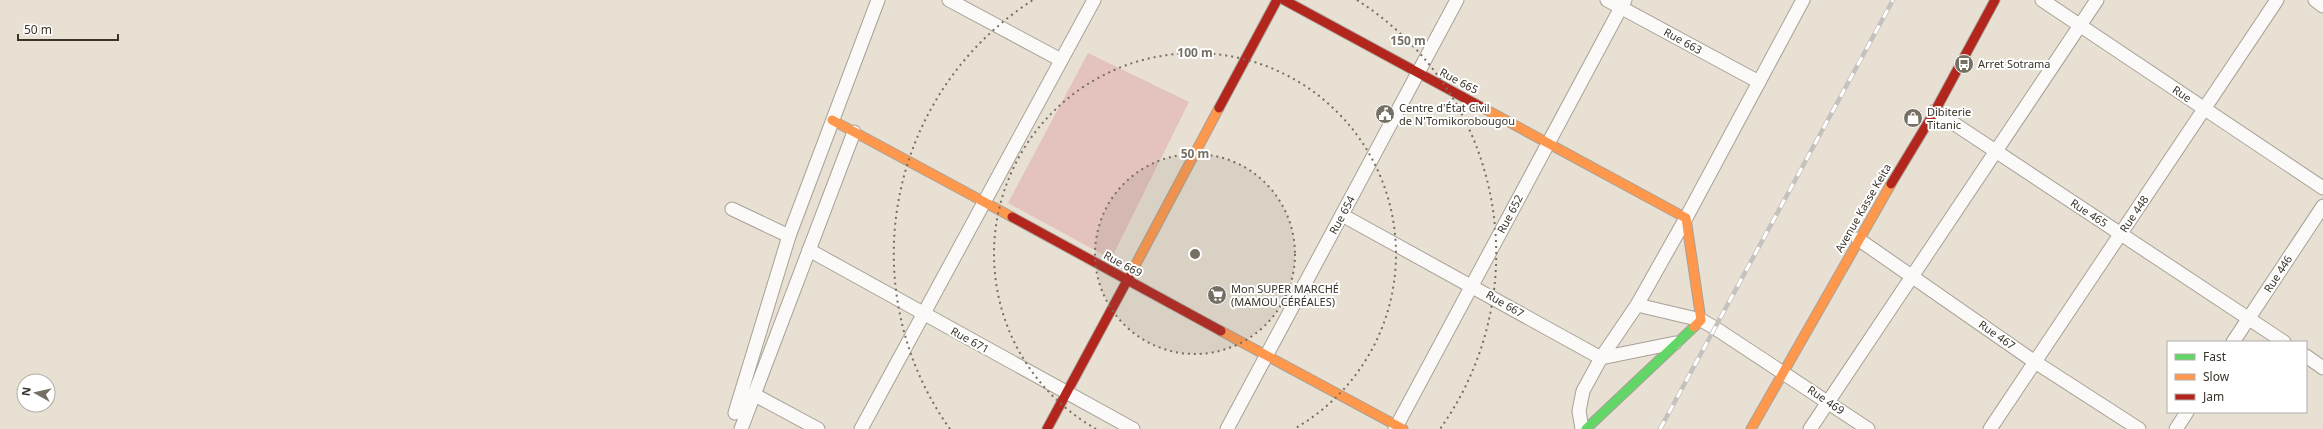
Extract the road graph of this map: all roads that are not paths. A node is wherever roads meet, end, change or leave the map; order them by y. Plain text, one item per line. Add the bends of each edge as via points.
1 (878, 0) edge
2 (949, 0) edge
3 (1094, 0) edge
4 (1277, 0) edge
5 (1284, 0) edge
6 (1457, 0) edge
7 (1607, 0) edge
8 (1803, 0) edge
9 (1995, 0) edge
10 (2042, 0) edge
11 (2097, 0) edge
12 (2277, 0) edge
13 (2315, 0) edge
14 (1623, 4) edge
15 (2323, 6) edge
16 (2080, 25) junction
17 (1061, 60) junction
18 (1418, 73) junction
19 (1759, 82) junction
20 (2204, 109) junction
21 (1935, 111) junction
22 (832, 120) junction
23 (854, 132) junction
24 (1548, 143) junction
25 (1996, 151) junction
26 (2323, 188) edge
27 (984, 202) junction
28 (2323, 206) edge
29 (732, 209) dead end
30 (1342, 215) junction
31 (1686, 218) junction
32 (2121, 234) junction
33 (789, 236) junction
34 (1858, 239) junction
35 (809, 250) junction
36 (1913, 276) junction
37 (1127, 280) junction
38 (1472, 286) junction
39 (1637, 305) junction
40 (924, 314) junction
41 (2249, 319) junction
42 (1701, 320) junction
43 (2234, 341) edge
44 (2282, 341) edge
45 (1675, 343) junction
46 (1267, 355) junction
47 (2307, 357) edge
48 (1601, 358) junction
49 (2035, 362) junction
50 (2323, 368) edge
51 (1784, 372) junction
52 (1066, 393) junction
53 (753, 394) junction
54 (1828, 401) junction
55 (735, 413) dead end
56 (2186, 413) edge
57 (1398, 428) edge
58 (741, 429) edge
59 (818, 429) edge
60 (861, 429) edge
61 (1047, 429) edge
62 (1133, 429) edge
63 (1227, 429) edge
64 (1582, 429) edge
65 (1586, 429) edge
66 (1751, 429) edge
67 (1810, 429) edge
68 (1868, 429) edge
69 (1990, 429) edge
70 (2139, 429) edge
71 (2176, 429) edge

1 - 22 street
2 - 17 street
3 - 17 street
4 - 37 street
5 - 18 street, Rue 665
6 - 18 street, Rue 654
7 - 14 street, Rue 663
8 - 19 street
9 - 21 street, Avenue Kasse Keita
10 - 16 street, Rue
11 - 16 street
12 - 20 street, Rue 448
13 - 15 street
14 - 19 street, Rue 663
14 - 24 street, Rue 652
16 - 20 street, Rue
16 - 25 street
17 - 27 street
18 - 24 street, Rue 665
18 - 30 street, Rue 654
19 - 31 street
20 - 26 street, Rue
20 - 32 street, Rue 448
21 - 25 street, Rue 465
21 - 34 street, Avenue Kasse Keita
22 - 23 street, Rue 669
22 - 33 street
23 - 27 street, Rue 669
23 - 35 street
24 - 31 street, Rue 665
24 - 38 street, Rue 652
25 - 32 street, Rue 465
25 - 36 street
27 - 37 street, Rue 669
27 - 40 street
28 - 41 street, Rue 446
29 - 33 street
30 - 38 street, Rue 667
30 - 46 street, Rue 654
31 - 39 street
31 - 42 street
32 - 41 street, Rue 465
32 - 49 street, Rue 448
33 - 55 street
34 - 36 street, Rue 467
34 - 51 street, Avenue Kasse Keita
35 - 40 street, Rue 671
35 - 53 street
36 - 49 street, Rue 467
36 - 54 street
37 - 46 street, Rue 669
37 - 52 street
38 - 48 street, Rue 667
38 - 57 street, Rue 652
39 - 42 street, Rue 469
39 - 48 street
40 - 52 street, Rue 671
40 - 60 street
41 - 43 street, Rue 446
41 - 44 street, Rue 465
42 - 45 street
42 - 51 street, Rue 469
45 - 48 street
45 - 65 street
46 - 57 street, Rue 669
46 - 63 street, Rue 654
47 - 50 street
48 - 64 street via 1583,391 1579,410
49 - 69 street, Rue 448
49 - 70 street, Rue 467
51 - 54 street, Rue 469
51 - 66 street, Avenue Kasse Keita
52 - 61 street
52 - 62 street, Rue 671
53 - 58 street
53 - 59 street
54 - 67 street
54 - 68 street, Rue 469
56 - 71 street

